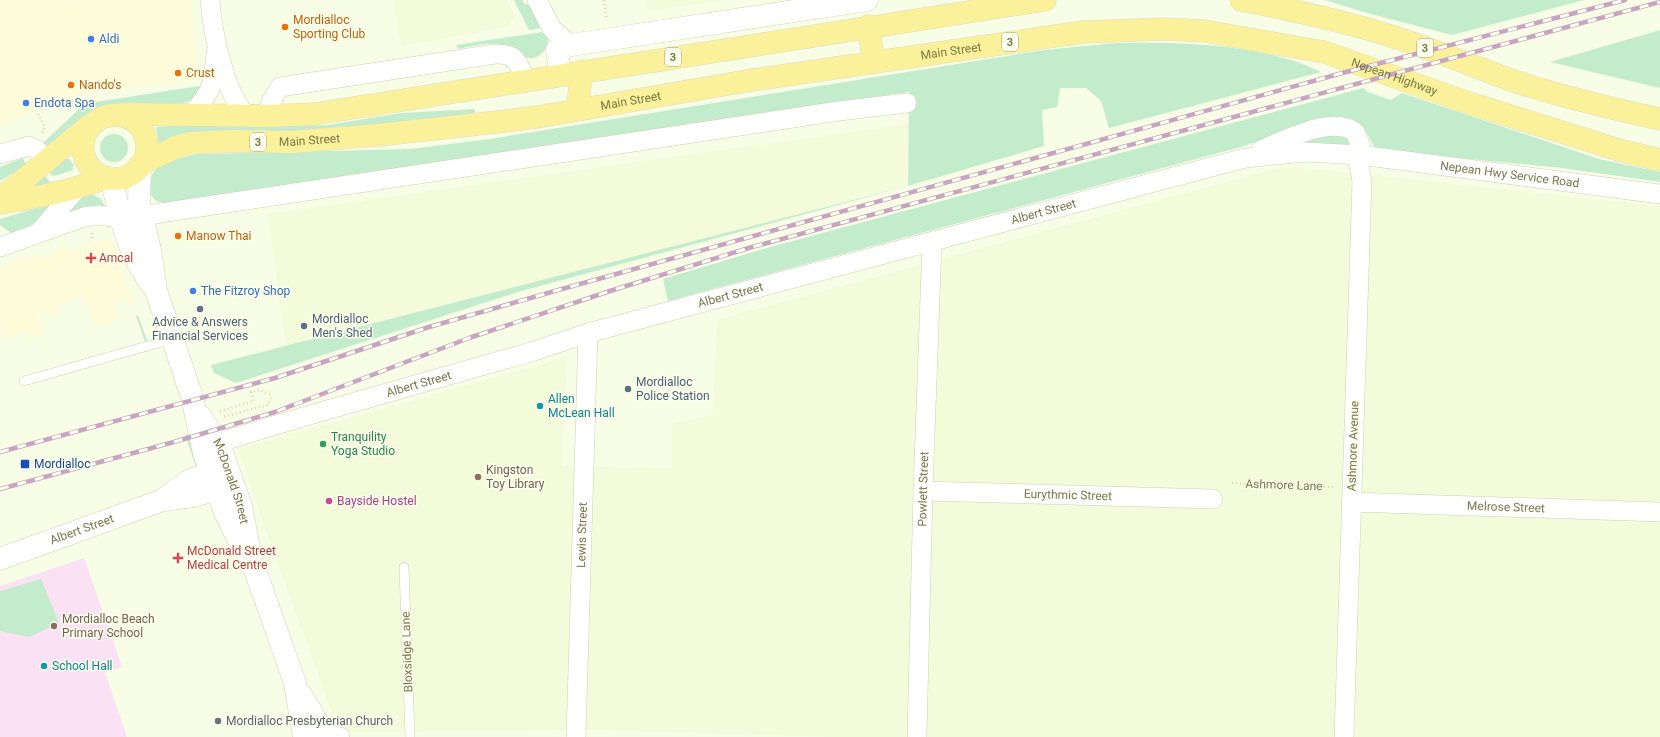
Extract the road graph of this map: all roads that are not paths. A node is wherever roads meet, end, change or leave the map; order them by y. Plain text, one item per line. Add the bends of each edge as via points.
1 (210, 0) edge
2 (537, 0) edge
3 (867, 0) edge
4 (1045, 0) edge
5 (1241, 0) edge
6 (868, 26) junction
7 (1122, 30) joint
8 (560, 41) junction
9 (217, 50) junction
10 (874, 62) junction
11 (582, 71) junction
12 (560, 75) junction
13 (526, 80) junction
14 (907, 104) dead end
15 (577, 110) junction
16 (190, 115) junction
17 (257, 116) junction
18 (104, 118) junction
19 (1660, 119) edge
20 (0, 154) edge
21 (1360, 155) junction
22 (1245, 158) junction
23 (1660, 160) edge
24 (46, 162) junction
25 (141, 165) junction
26 (109, 178) junction
27 (79, 186) junction
28 (1660, 194) edge
29 (0, 200) edge
30 (0, 203) edge
31 (131, 218) junction
32 (39, 233) junction
33 (932, 242) junction
34 (0, 247) edge
35 (588, 333) junction
36 (172, 339) junction
37 (24, 381) dead end
38 (206, 411) junction
39 (219, 444) junction
40 (222, 478) junction
41 (923, 491) junction
42 (1213, 499) dead end
43 (1351, 502) junction
44 (1660, 512) edge
45 (0, 559) edge
46 (404, 567) dead end
47 (323, 736) edge
48 (410, 737) edge
49 (576, 737) edge
50 (917, 737) edge
51 (1344, 737) edge

1 - 9 street
2 - 8 street
3 - 8 street
4 - 6 highway, 3
5 - 19 highway, 3 via 1346,22 1570,98
6 - 10 highway
6 - 11 highway, 3
7 - 10 highway, Main Street / 3 via 1083,32
7 - 23 highway, Nepean Highway / 3 via 1204,31 1308,48 1477,106
8 - 11 street via 578,57
8 - 12 street
9 - 16 street via 212,88 206,99
9 - 17 street via 236,100
10 - 15 highway, Main Street / 3
11 - 12 highway, 3
11 - 15 highway
12 - 13 highway, 3
12 - 15 highway
13 - 17 highway, 3 via 333,111
13 - 17 street via 515,59 506,54 495,54 280,87
14 - 31 street via 831,112
15 - 25 highway, Main Street / 3 via 379,136 291,142 191,143 176,147
16 - 17 highway, 3
16 - 18 highway, 3 via 122,114
18 - 24 highway
18 - 25 highway via 128,118 143,132 146,150
18 - 26 highway via 91,126 86,136 84,152 90,166
20 - 24 street via 29,146 38,151
21 - 22 street, Albert Street via 1306,152
21 - 22 street, Albert Street via 1361,146 1355,132 1336,126 1294,136
21 - 28 street, Nepean Hwy Service Road
21 - 43 street, Ashmore Avenue via 1358,164 1362,181
22 - 33 street, Albert Street
24 - 29 highway
25 - 26 highway, 3 via 125,177
25 - 31 street, McDonald Street via 139,194
26 - 27 highway, 3
26 - 31 street, McDonald Street
27 - 30 highway, 3
27 - 32 street
31 - 32 street via 91,215
31 - 36 street, McDonald Street via 150,250 156,290
32 - 34 street
33 - 35 street, Albert Street
33 - 41 street, Powlett Street
35 - 39 street, Albert Street
35 - 49 street, Lewis Street
36 - 37 lane
36 - 38 street, McDonald Street
38 - 39 street, McDonald Street via 209,427
38 - 40 street, McDonald Street via 199,435
39 - 40 street, McDonald Street
40 - 45 street, Albert Street via 194,496 163,500
40 - 47 street, McDonald Street via 241,506 251,559 295,683
41 - 42 street, Eurythmic Street
41 - 50 street, Powlett Street
43 - 44 street, Melrose Street
43 - 51 street, Ashmore Avenue
46 - 48 lane, Bloxsidge Lane

